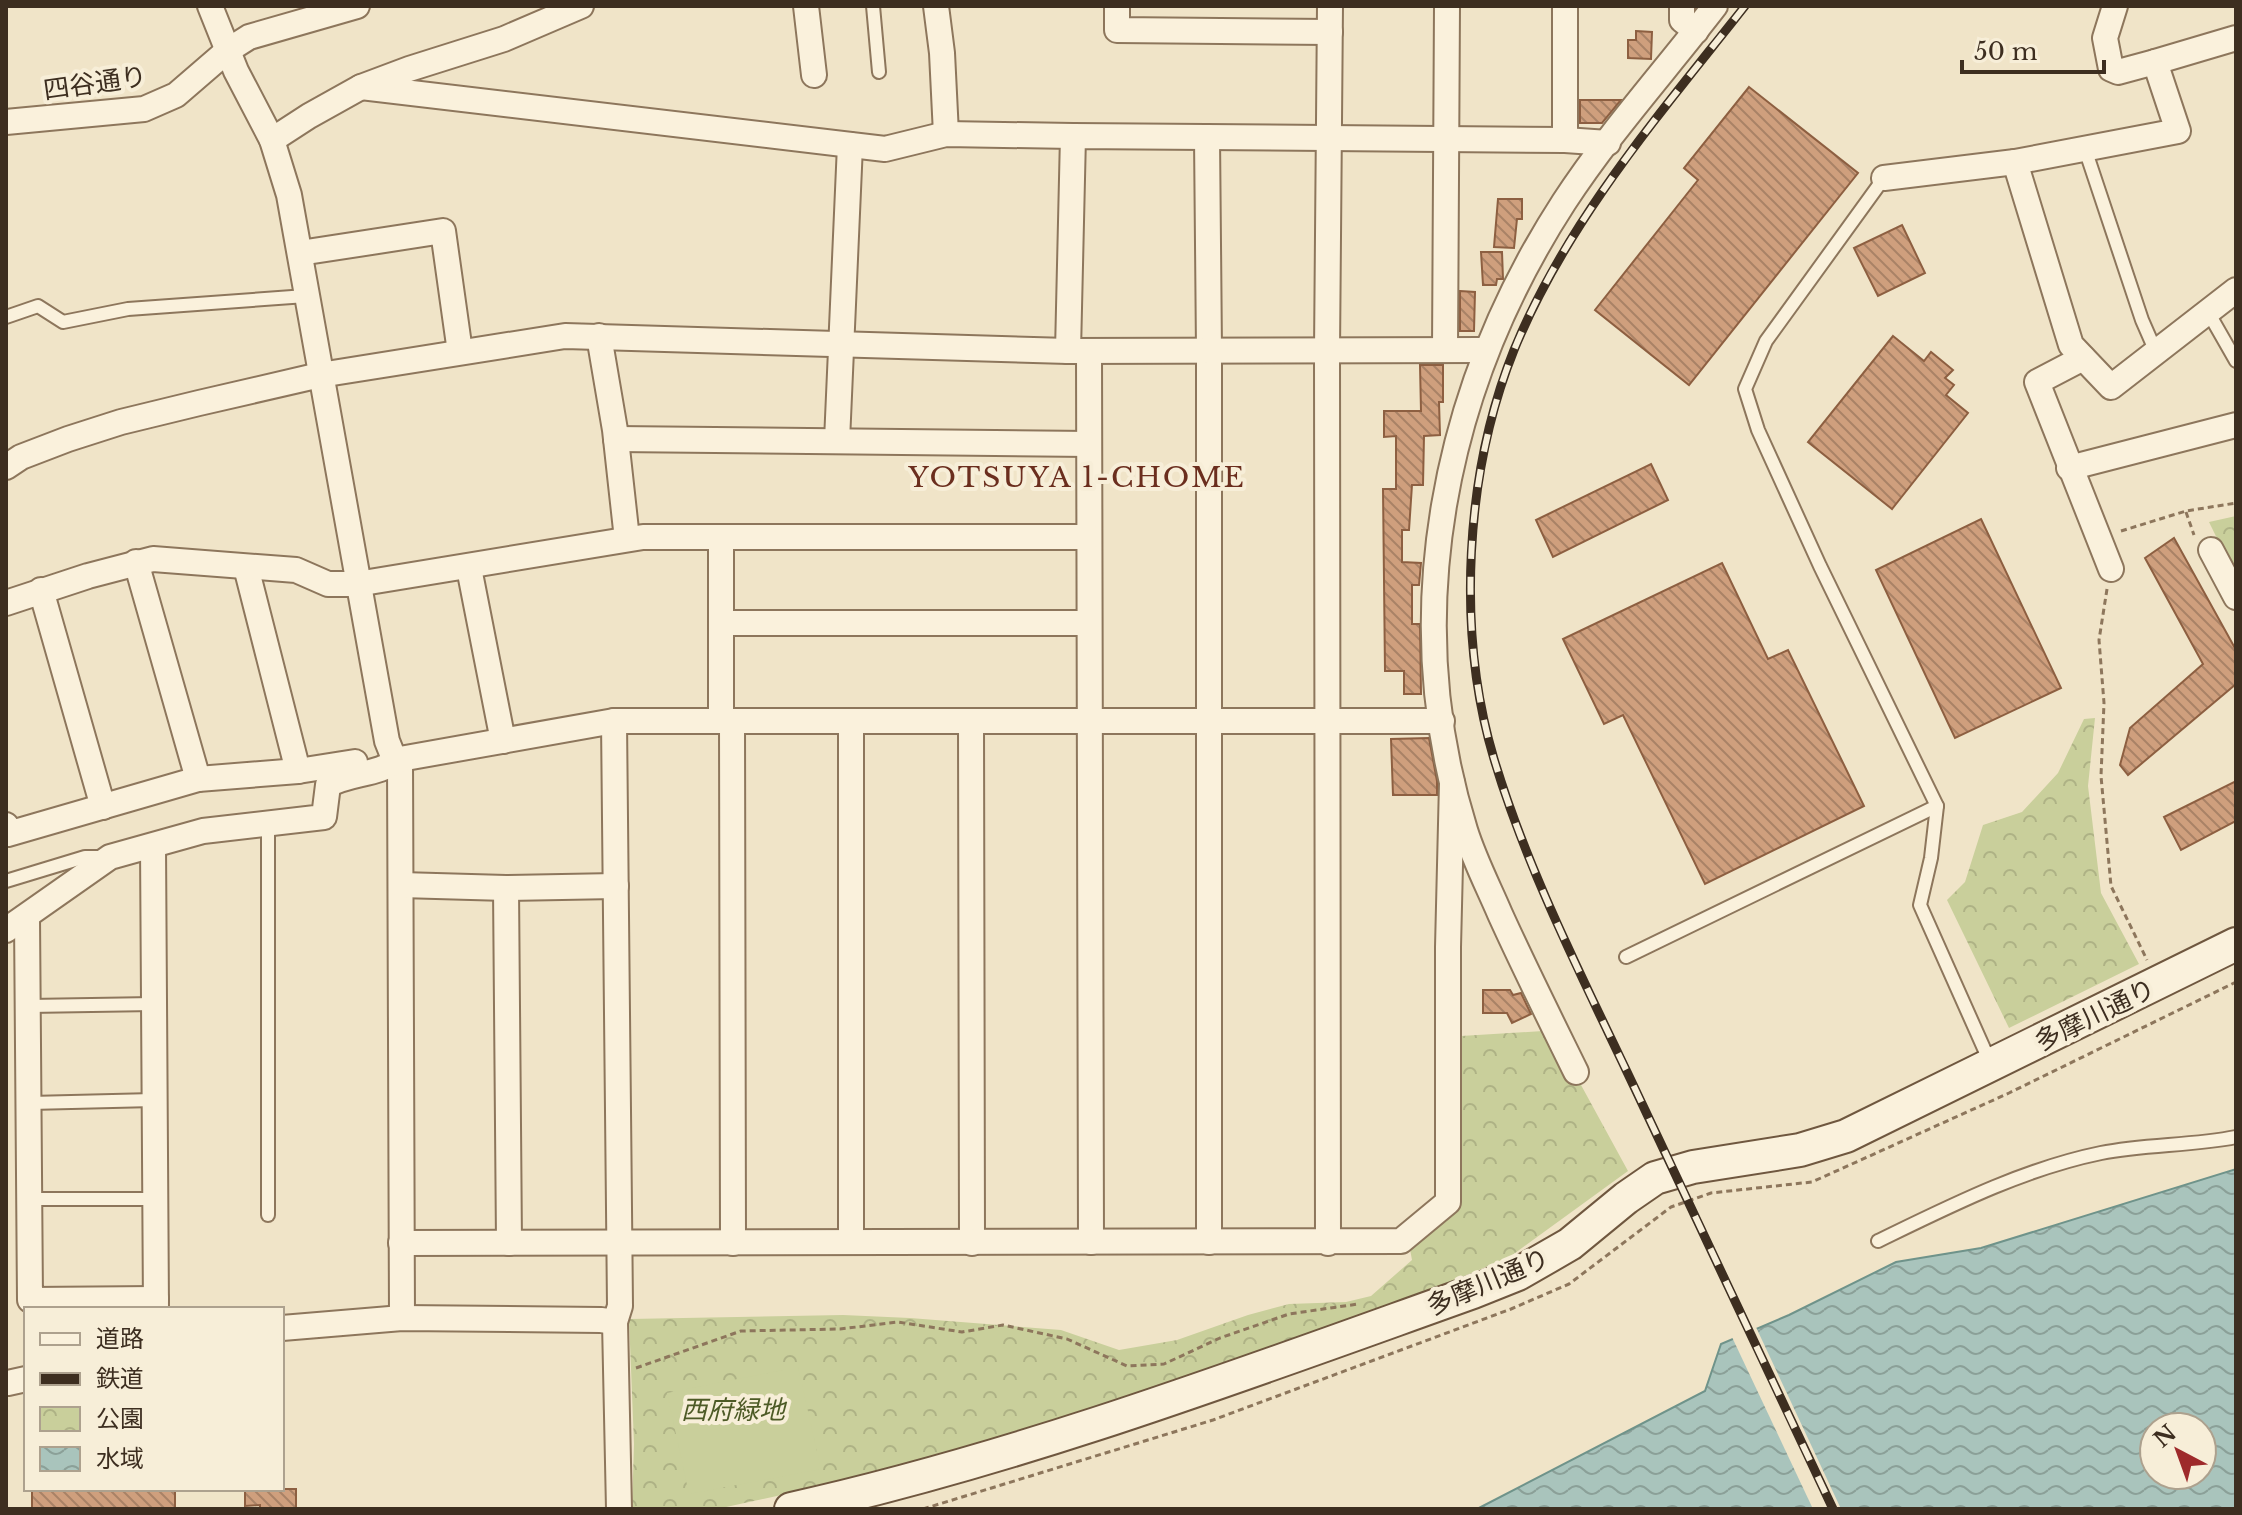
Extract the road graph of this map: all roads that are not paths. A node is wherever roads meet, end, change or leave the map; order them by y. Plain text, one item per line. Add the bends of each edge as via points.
1 (210, 6) edge
2 (357, 6) edge
3 (581, 6) edge
4 (806, 6) edge
5 (873, 6) edge
6 (936, 6) edge
7 (1117, 6) edge
8 (1330, 6) edge
9 (1447, 6) edge
10 (1565, 6) edge
11 (1682, 6) edge
12 (1715, 6) edge
13 (2115, 6) edge
14 (1696, 31) junction
15 (1330, 32) junction
16 (2236, 38) edge
17 (227, 51) junction
18 (2155, 62) junction
19 (879, 72) dead end
20 (814, 75) dead end
21 (361, 87) junction
22 (6, 122) edge
23 (946, 134) junction
24 (1073, 136) junction
25 (1207, 137) junction
26 (1329, 138) junction
27 (1446, 139) junction
28 (272, 140) junction
29 (1565, 140) junction
30 (1608, 143) junction
31 (850, 145) junction
32 (2085, 149) junction
33 (2015, 162) junction
34 (1884, 178) joint
35 (300, 253) junction
36 (2236, 290) edge
37 (306, 296) junction
38 (2208, 312) junction
39 (6, 317) edge
40 (599, 336) junction
41 (840, 344) junction
42 (1209, 350) junction
43 (1445, 350) junction
44 (1486, 350) junction
45 (1078, 351) junction
46 (1327, 351) junction
47 (460, 352) junction
48 (2156, 352) junction
49 (2083, 358) junction
50 (2236, 361) edge
51 (320, 375) junction
52 (2236, 425) edge
53 (616, 439) junction
54 (837, 441) junction
55 (1089, 444) junction
56 (6, 467) edge
57 (2069, 468) junction
58 (721, 537) junction
59 (1089, 537) junction
60 (627, 539) junction
61 (2211, 550) road end
62 (136, 562) junction
63 (246, 567) junction
64 (469, 568) junction
65 (2111, 569) road end
66 (357, 584) junction
67 (41, 590) junction
68 (2236, 597) edge
69 (6, 603) edge
70 (721, 623) junction
71 (1089, 623) junction
72 (614, 721) junction
73 (726, 721) junction
74 (851, 721) junction
75 (971, 721) junction
76 (1090, 721) junction
77 (1208, 721) junction
78 (1328, 721) junction
79 (1442, 721) junction
80 (503, 741) junction
81 (396, 758) junction
82 (298, 771) junction
83 (198, 779) junction
84 (1452, 783) junction
85 (1937, 806) junction
86 (103, 807) junction
87 (268, 824) junction
88 (6, 825) edge
89 (153, 846) junction
90 (110, 857) junction
91 (6, 881) edge
92 (401, 885) junction
93 (616, 886) junction
94 (506, 888) junction
95 (16, 924) edge
96 (2236, 944) edge
97 (1626, 957) dead end
98 (154, 1004) junction
99 (29, 1006) junction
100 (1992, 1066) junction
101 (1576, 1072) dead end
102 (154, 1100) junction
103 (30, 1103) junction
104 (2236, 1137) edge
105 (31, 1199) junction
106 (155, 1199) junction
107 (268, 1215) dead end
108 (1878, 1241) dead end
109 (620, 1242) junction
110 (851, 1242) junction
111 (1091, 1242) junction
112 (1209, 1242) junction
113 (401, 1243) junction
114 (509, 1243) junction
115 (733, 1243) junction
116 (972, 1243) junction
117 (1328, 1243) junction
118 (156, 1304) edge
119 (402, 1318) junction
120 (615, 1322) junction
121 (284, 1328) edge
122 (619, 1509) edge
123 (791, 1509) edge

1 - 17 street
2 - 17 street, 四谷通り via 249,37
3 - 21 street via 504,39
4 - 20 street
5 - 19 lane
6 - 23 street
7 - 15 street via 1117,30
8 - 15 street
9 - 27 street
10 - 29 street
11 - 14 street via 1682,20
12 - 14 street
13 - 18 street via 2105,38 2111,69 2118,72
14 - 30 street
15 - 26 street
16 - 18 street
17 - 22 street, 四谷通り via 176,95 144,109
17 - 28 street
18 - 32 street via 2178,131
21 - 28 street
21 - 31 street
23 - 24 street
23 - 31 street via 885,149
24 - 25 street
24 - 45 street
25 - 26 street
25 - 42 street
26 - 27 street
26 - 46 street
27 - 29 street
27 - 43 street
28 - 35 street
29 - 30 street
30 - 44 street via 1534,251
31 - 41 street
32 - 33 street
32 - 48 lane
33 - 34 street
33 - 49 street via 2071,345
34 - 85 lane via 1766,341 1745,389 1758,430 1820,566
35 - 37 street
35 - 47 street via 443,231
36 - 38 street
37 - 39 lane via 128,309 63,322 38,306
37 - 51 street
38 - 48 street
38 - 50 lane
40 - 41 street
40 - 47 street
40 - 53 street
41 - 45 street
41 - 54 street
42 - 45 street
42 - 46 street
42 - 77 street
43 - 44 street
43 - 46 street
44 - 79 street via 1459,431 1437,543 1434,653
45 - 55 street
46 - 78 street
47 - 51 street
48 - 49 street via 2111,387
49 - 57 street via 2037,382
51 - 56 street via 121,422
51 - 66 street
52 - 57 street
53 - 54 street
53 - 60 street
54 - 55 street
55 - 59 street
57 - 65 street
58 - 59 street
58 - 60 street
58 - 70 street
59 - 71 street
60 - 64 street
61 - 68 street
62 - 63 street via 170,558
62 - 67 street
62 - 83 street
63 - 66 street via 296,570 328,584
63 - 82 street
64 - 66 street
64 - 80 street
66 - 81 street via 387,741
67 - 69 street
67 - 86 street
70 - 71 street
70 - 73 street
71 - 76 street
72 - 73 street
72 - 80 street
72 - 93 street
73 - 74 street
73 - 115 street
74 - 75 street
74 - 110 street
75 - 76 street
75 - 116 street
76 - 77 street
76 - 111 street
77 - 78 street
77 - 112 street
78 - 79 street
78 - 117 street
79 - 84 street
80 - 81 street
81 - 82 street
81 - 87 street via 384,770 328,785 324,817
81 - 92 street
82 - 83 street
83 - 86 street
84 - 101 street via 1484,878
84 - 117 street via 1448,1202 1401,1241
85 - 97 lane
85 - 100 lane via 1920,905
86 - 88 street via 8,834
87 - 89 street via 203,831
87 - 107 lane
89 - 90 street
89 - 98 street
90 - 91 lane via 85,857
90 - 95 street
92 - 94 street
92 - 113 street
93 - 94 street
93 - 109 street
94 - 114 street
95 - 99 street
96 - 100 street, 多摩川通り
98 - 99 lane
98 - 102 street
99 - 103 street
100 - 123 street, 多摩川通り via 1846,1136 1655,1178 1570,1244 1473,1292 1073,1431 908,1482
102 - 103 lane
102 - 106 street
103 - 105 street
104 - 108 lane via 2129,1148 2052,1166
105 - 106 lane
105 - 118 street via 30,1300
106 - 118 street
109 - 114 street
109 - 115 street
109 - 120 street
110 - 115 street
110 - 116 street
111 - 112 street
111 - 116 street
112 - 117 street
113 - 114 street
113 - 119 street
119 - 120 street
119 - 121 street
120 - 122 street

